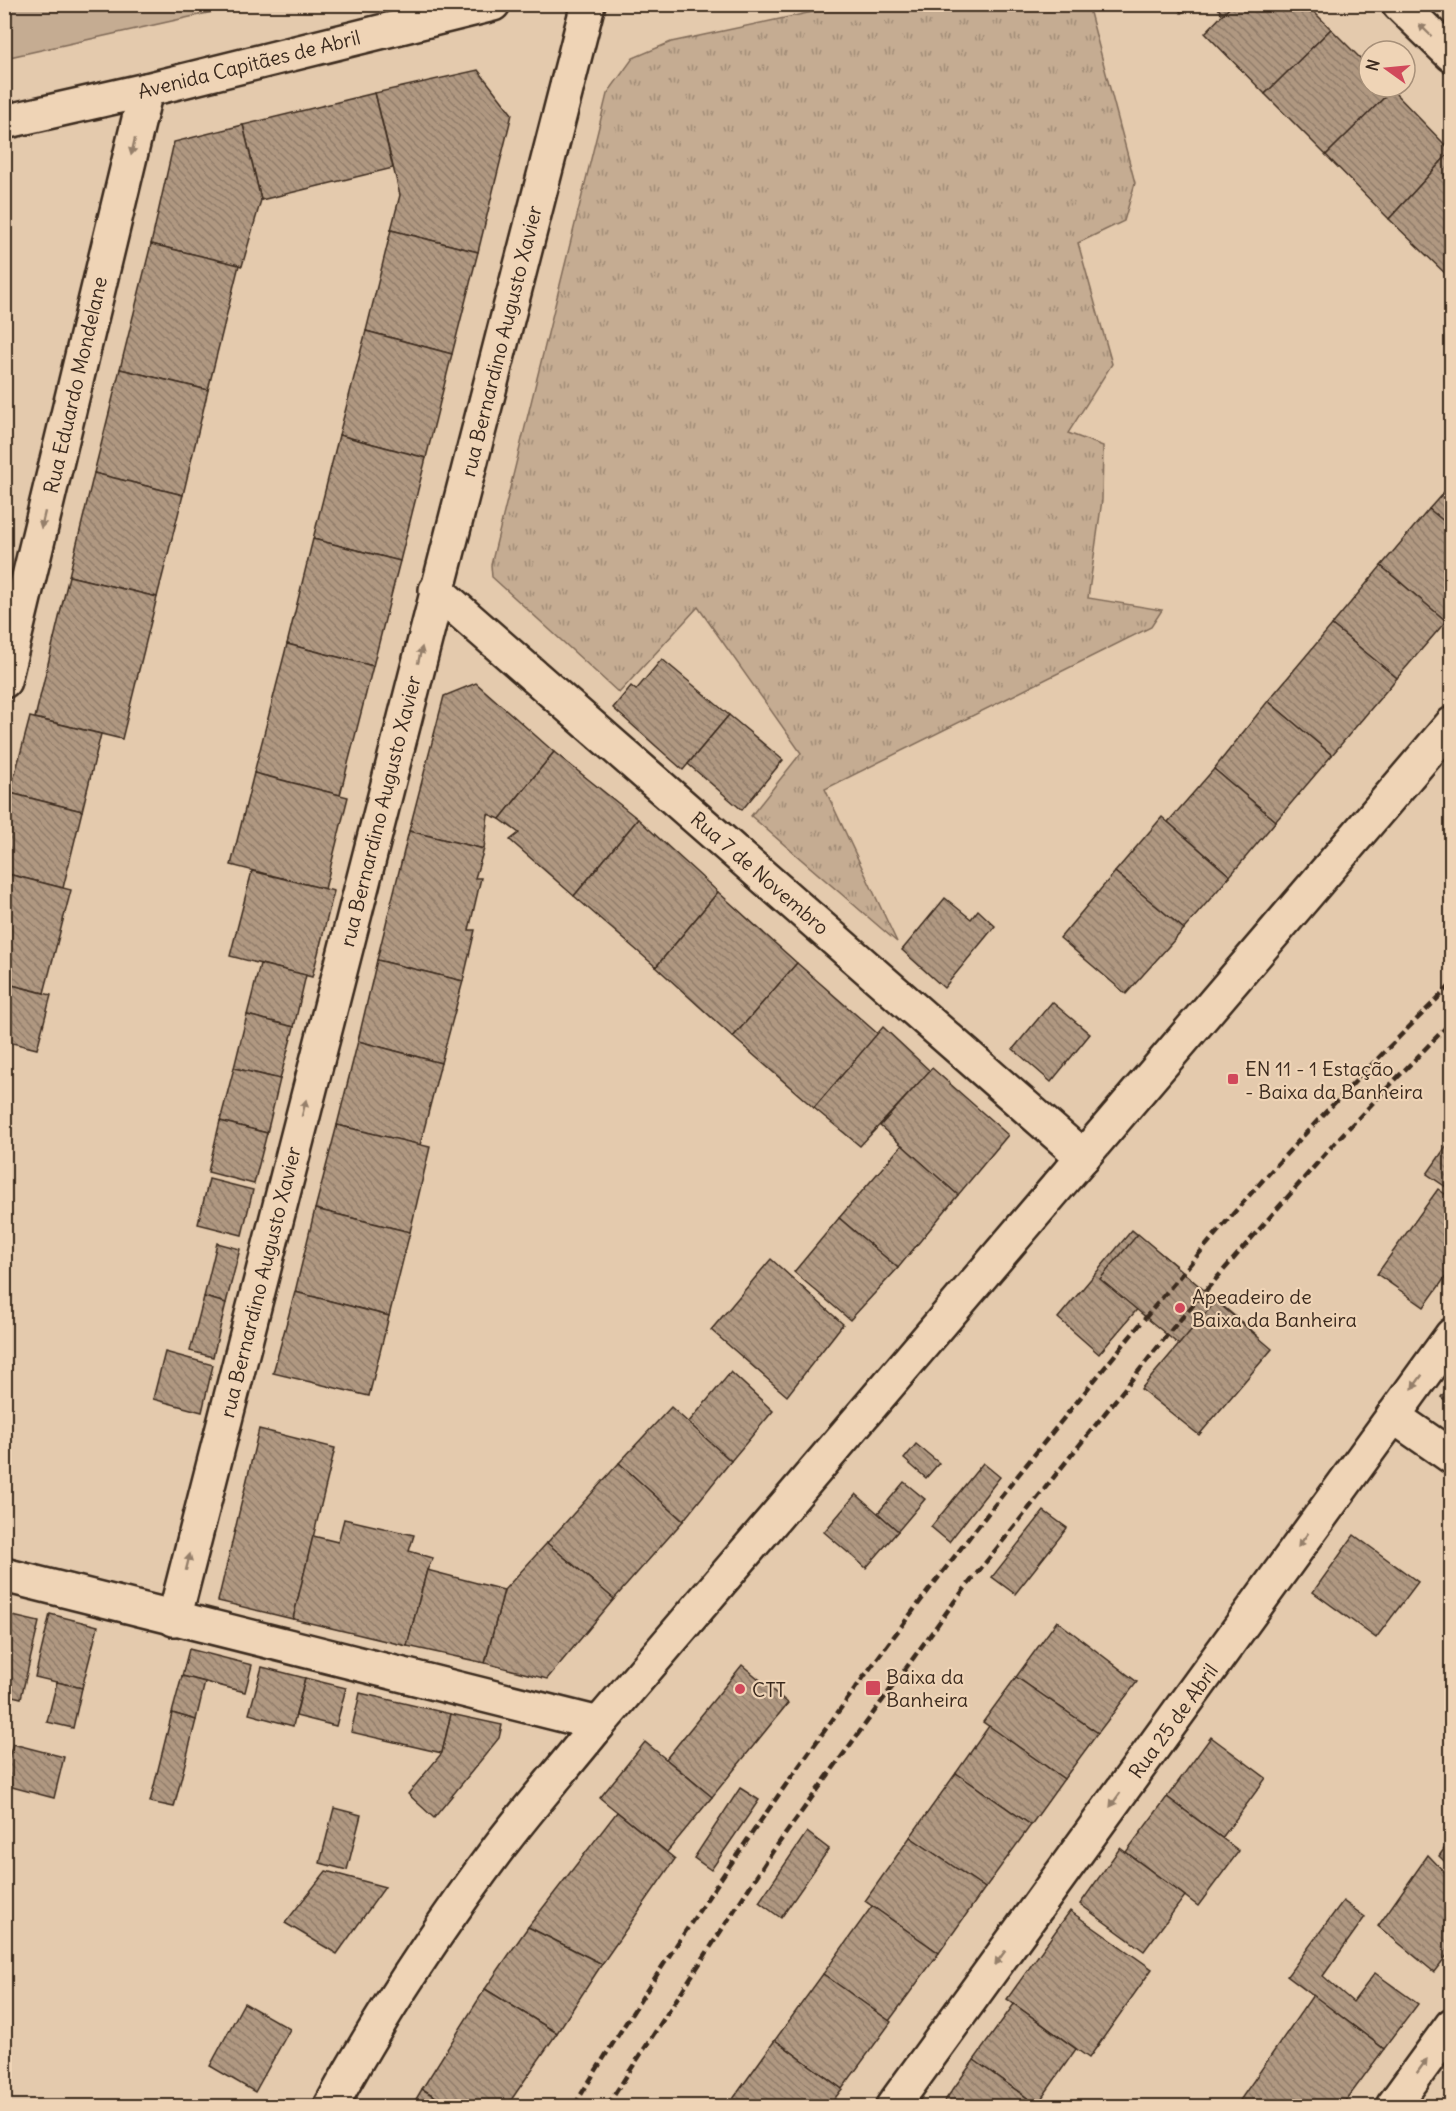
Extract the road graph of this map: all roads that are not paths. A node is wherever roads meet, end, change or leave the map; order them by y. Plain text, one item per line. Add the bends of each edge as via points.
1 (493, 4) edge
2 (588, 4) edge
3 (1399, 4) edge
4 (1452, 55) edge
5 (146, 90) junction
6 (4, 122) edge
7 (436, 590) junction
8 (4, 681) edge
9 (1452, 724) edge
10 (1083, 1157) junction
11 (1452, 1335) edge
12 (1393, 1416) junction
13 (1452, 1457) edge
14 (4, 1575) edge
15 (174, 1619) junction
16 (599, 1724) junction
17 (1452, 2025) edge
18 (331, 2106) edge
19 (893, 2106) edge
20 (1393, 2106) edge

1 - 5 street, Avenida Capitães de Abril
2 - 7 street, rua Bernardino Augusto Xavier
4 -> 3 street
5 - 6 street, Avenida Capitães de Abril
5 -> 8 street, Rua Eduardo Mondelane
7 - 10 street, Rua 7 de Novembro
15 -> 7 street, rua Bernardino Augusto Xavier
9 - 10 street
10 - 16 street
11 -> 12 street, Rua 25 de Abril
12 - 13 street
12 -> 19 street, Rua 25 de Abril
14 - 15 street
15 - 16 street
16 - 18 street via 499,1846 407,1976
20 -> 17 street

